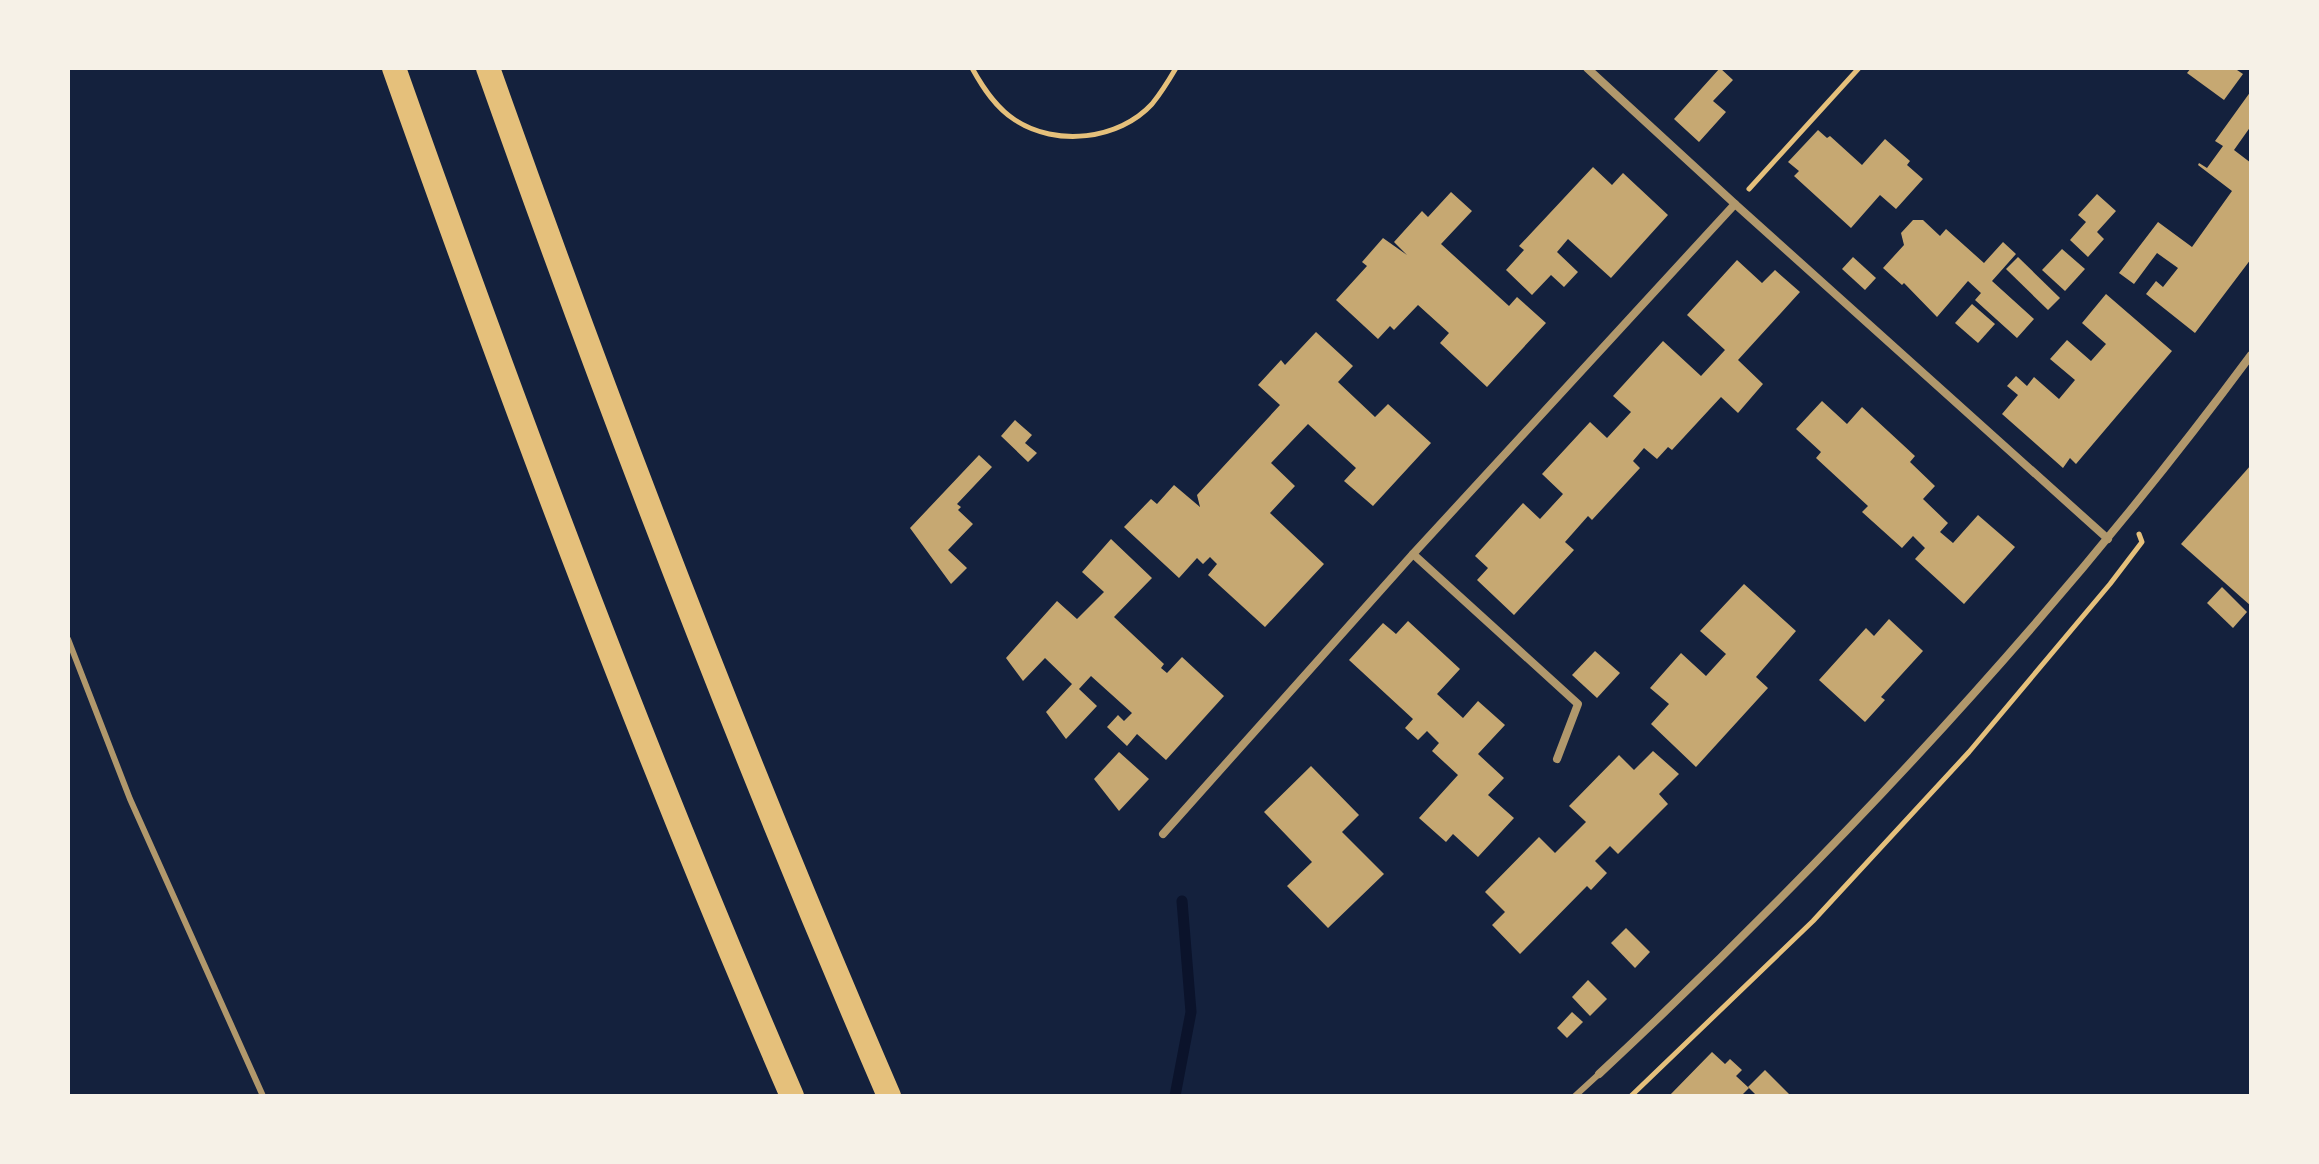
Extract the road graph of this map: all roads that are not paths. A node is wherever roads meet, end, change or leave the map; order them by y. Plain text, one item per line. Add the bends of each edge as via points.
1 (394, 68) edge
2 (488, 68) edge
3 (1587, 68) edge
4 (1735, 204) junction
5 (2251, 355) edge
6 (2108, 539) junction
7 (1413, 554) junction
8 (68, 639) edge
9 (1557, 759) dead end
10 (1163, 834) dead end
11 (1599, 1074) joint
12 (263, 1096) edge
13 (792, 1096) edge
14 (889, 1096) edge
15 (1575, 1096) edge

1 - 13 highway via 593,612
2 - 14 highway via 668,558
3 - 4 street
4 - 6 street
4 - 7 street
5 - 6 street
6 - 11 street via 1826,853
7 - 9 street via 1578,704
7 - 10 street
8 - 12 lane via 130,799
11 - 15 lane

